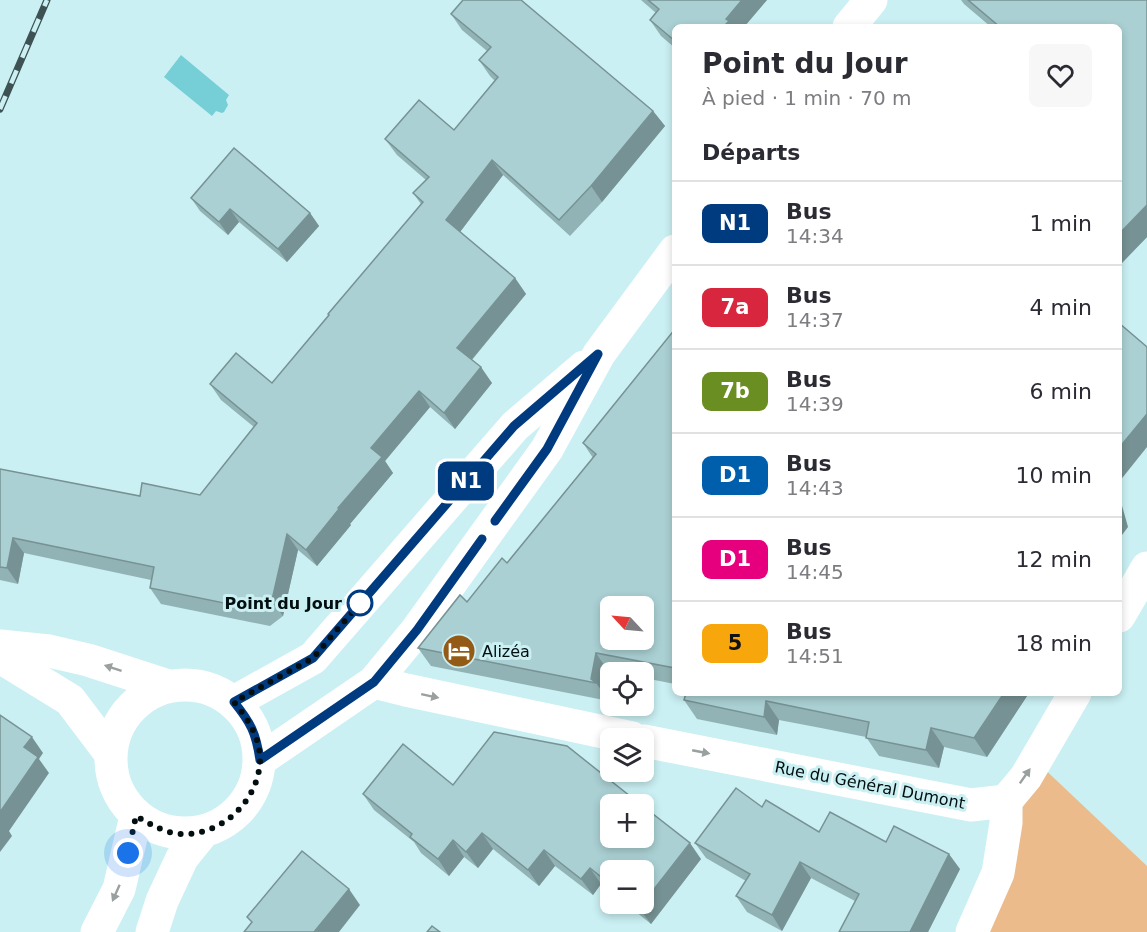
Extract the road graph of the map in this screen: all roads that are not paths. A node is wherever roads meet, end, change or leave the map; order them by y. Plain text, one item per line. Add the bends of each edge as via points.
1 (871, 0) edge
2 (851, 24) edge
3 (672, 255) edge
4 (598, 354) junction
5 (1147, 568) edge
6 (1122, 611) edge
7 (0, 646) edge
8 (0, 657) edge
9 (374, 682) junction
10 (168, 686) junction
11 (1073, 696) edge
12 (234, 702) junction
13 (600, 731) edge
14 (654, 743) edge
15 (110, 753) junction
16 (260, 760) junction
17 (1006, 801) junction
18 (136, 816) junction
19 (203, 832) junction
20 (97, 932) edge
21 (152, 932) edge
22 (972, 932) edge

1 - 2 main road
3 - 4 main road
4 - 9 main road via 547,449 417,630
4 - 12 main road via 514,426 313,658
5 - 6 main road
10 -> 7 main road via 88,660
8 - 15 main road via 70,700
9 -> 13 main road
9 - 16 main road
10 - 12 main road via 203,687
10 - 15 main road via 147,695 129,710 116,730
17 -> 11 main road via 1026,777
12 - 16 main road via 257,739
14 -> 17 main road, Rue du Général Dumont via 971,805
15 - 18 main road via 112,777 121,798
16 - 19 main road via 255,784 243,806 225,822
17 - 22 main road via 998,873
18 - 19 main road via 156,828 179,834
18 -> 20 main road via 119,889
19 - 21 main road via 182,858

